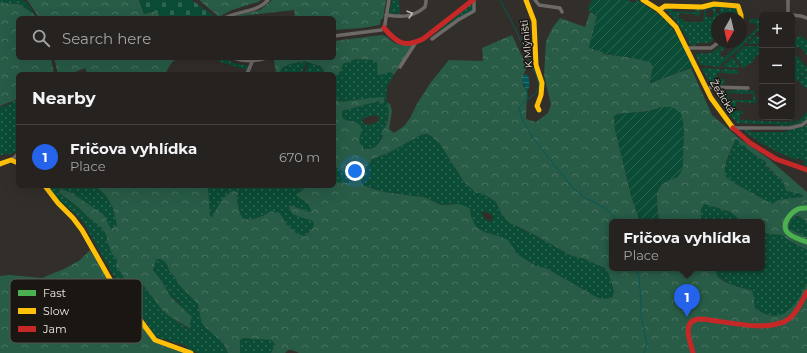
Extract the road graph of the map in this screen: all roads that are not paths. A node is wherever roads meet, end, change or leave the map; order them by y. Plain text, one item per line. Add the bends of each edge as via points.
1 (268, 0) edge
2 (389, 0) edge
3 (426, 0) edge
4 (474, 0) edge
5 (526, 0) edge
6 (535, 0) edge
7 (643, 0) edge
8 (788, 0) edge
9 (659, 10) junction
10 (562, 12) dead end
11 (740, 12) edge
12 (788, 12) edge
13 (386, 15) junction
14 (795, 15) edge
15 (229, 16) edge
16 (807, 18) edge
17 (384, 28) junction
18 (336, 36) edge
19 (432, 40) dead end
20 (416, 42) junction
21 (687, 48) junction
22 (711, 48) edge
23 (240, 60) edge
24 (259, 60) edge
25 (252, 62) junction
26 (400, 67) dead end
27 (248, 72) edge
28 (748, 88) dead end
29 (708, 89) junction
30 (539, 110) dead end
31 (807, 121) edge
32 (734, 128) junction
33 (16, 156) edge
34 (11, 160) junction
35 (16, 162) edge
36 (0, 164) edge
37 (807, 170) edge
38 (47, 188) edge
39 (807, 208) edge
40 (807, 242) edge
41 (110, 279) edge
42 (807, 292) edge
43 (142, 323) edge
44 (191, 353) edge
45 (694, 353) edge

1 - 15 street via 257,8
2 - 13 street
13 -> 3 street via 411,16 425,7
4 - 19 street via 474,11
4 - 20 street
5 - 30 street, K Mlýništi via 534,21 536,65 542,83 537,106
6 - 10 street via 539,5 560,8
7 - 9 street, Žežická
8 - 12 street
9 - 11 street via 665,6 702,7 714,4 738,6
9 - 21 street, Žežická via 676,27
13 - 17 street
14 - 16 street
17 - 18 street
17 - 20 street via 396,41 404,44
20 - 26 street
21 - 22 street
21 - 29 street, Žežická
23 - 25 street
24 - 25 street
25 - 27 street
28 - 29 street
29 - 32 street, Žežická via 711,98
31 - 32 street, Žežická via 790,128
32 - 37 street via 750,143 776,159
33 - 34 street
34 - 35 street
34 - 36 street
38 - 41 street via 82,230
39 - 40 street via 799,208 785,222 784,227 794,237
42 - 45 street via 792,316 770,326 706,319 692,321 688,330
43 - 44 street via 155,340

